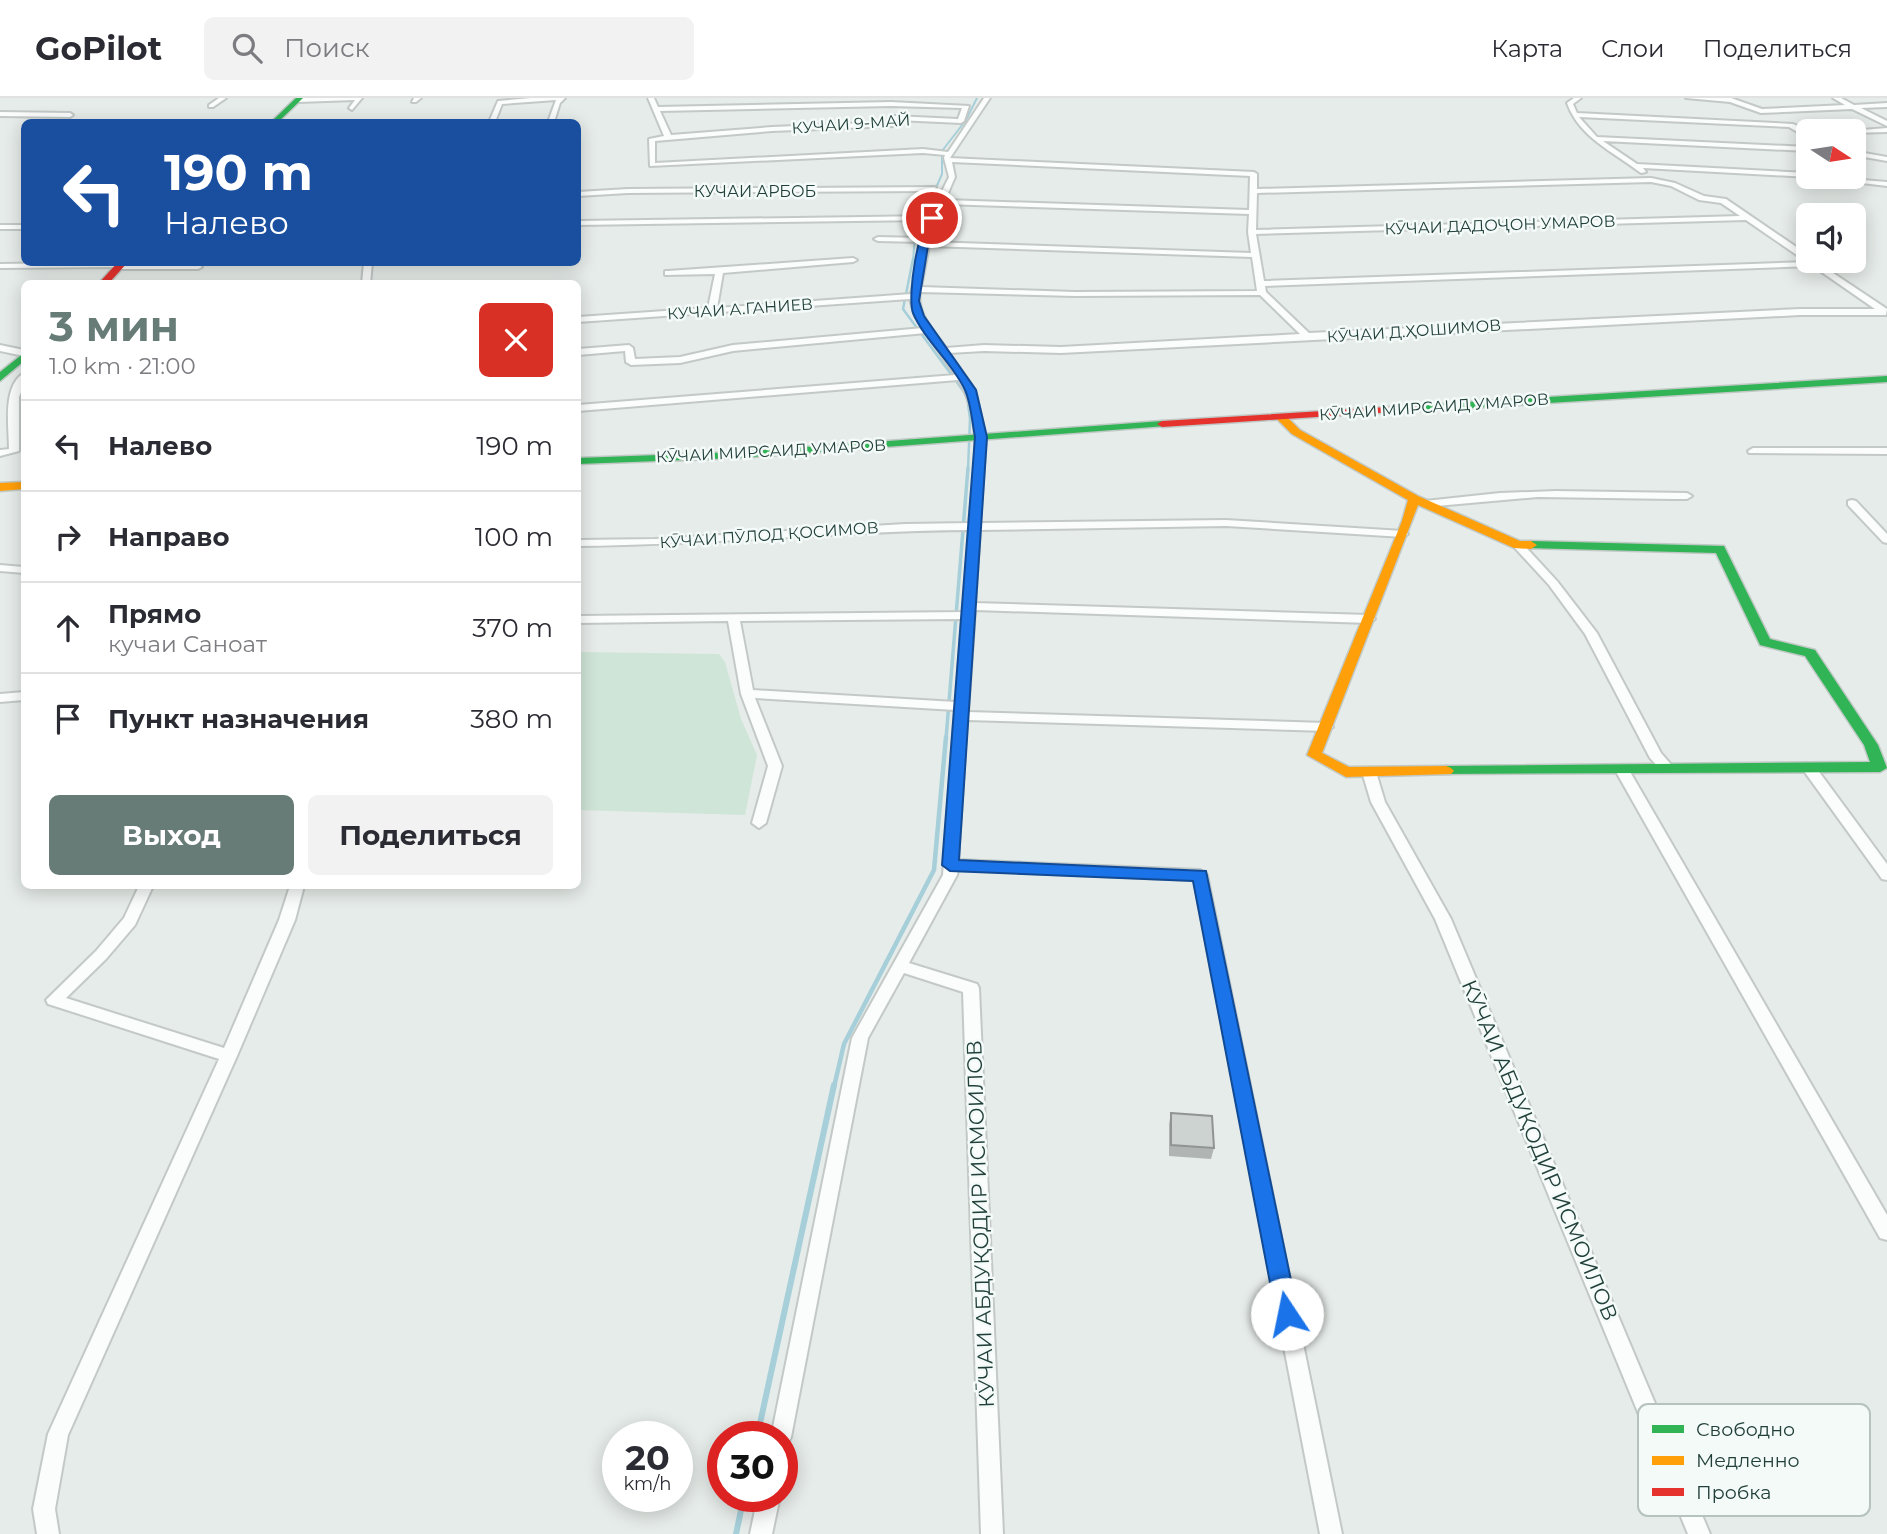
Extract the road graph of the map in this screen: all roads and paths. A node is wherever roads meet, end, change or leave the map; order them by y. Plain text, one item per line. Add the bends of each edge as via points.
1 (223, 98) edge
2 (360, 98) edge
3 (560, 98) edge
4 (652, 98) edge
5 (986, 98) edge
6 (1578, 98) edge
7 (1689, 98) edge
8 (1836, 98) edge
9 (299, 99) edge
10 (1887, 105) edge
11 (211, 106) dead end
12 (1855, 107) junction
13 (352, 108) dead end
14 (656, 109) junction
15 (0, 114) edge
16 (1573, 115) junction
17 (62, 119) edge
18 (277, 119) edge
19 (493, 119) edge
20 (552, 119) edge
21 (1887, 124) edge
22 (1796, 128) edge
23 (1887, 130) edge
24 (1866, 131) edge
25 (668, 137) junction
26 (1597, 139) junction
27 (1796, 148) edge
28 (946, 155) junction
29 (1866, 155) edge
30 (1887, 159) edge
31 (1636, 166) junction
32 (1796, 174) edge
33 (1651, 180) junction
34 (1866, 181) edge
35 (1887, 184) edge
36 (933, 189) dead end
37 (1254, 191) junction
38 (581, 194) edge
39 (940, 202) junction
40 (1253, 212) junction
41 (925, 218) junction
42 (1747, 218) junction
43 (581, 223) edge
44 (0, 227) edge
45 (21, 227) edge
46 (1252, 232) junction
47 (878, 239) dead end
48 (919, 241) junction
49 (1796, 251) edge
50 (1255, 255) junction
51 (853, 260) dead end
52 (1796, 262) edge
53 (0, 266) edge
54 (21, 266) edge
55 (121, 266) edge
56 (160, 266) edge
57 (198, 267) dead end
58 (719, 271) junction
59 (668, 273) dead end
60 (1829, 273) edge
61 (106, 280) edge
62 (1261, 289) junction
63 (911, 295) junction
64 (712, 310) junction
65 (1886, 312) edge
66 (581, 320) edge
67 (922, 331) junction
68 (1309, 338) junction
69 (0, 348) edge
70 (943, 351) junction
71 (581, 352) edge
72 (21, 355) edge
73 (21, 359) edge
74 (956, 377) junction
75 (0, 378) edge
76 (1887, 379) edge
77 (21, 382) edge
78 (581, 408) edge
79 (1281, 417) junction
80 (973, 438) junction
81 (1753, 450) dead end
82 (1887, 451) edge
83 (0, 453) edge
84 (581, 461) edge
85 (21, 486) edge
86 (0, 487) edge
87 (1687, 496) dead end
88 (1420, 502) junction
89 (1852, 503) dead end
90 (968, 526) junction
91 (1403, 534) junction
92 (1887, 540) edge
93 (581, 542) edge
94 (1518, 545) junction
95 (0, 568) edge
96 (21, 569) edge
97 (963, 613) junction
98 (733, 616) junction
99 (581, 619) edge
100 (1369, 619) junction
101 (747, 694) junction
102 (21, 696) edge
103 (0, 698) edge
104 (961, 711) junction
105 (1326, 727) junction
106 (1879, 745) edge
107 (1809, 768) junction
108 (1668, 769) junction
109 (1622, 770) junction
110 (1368, 772) junction
111 (759, 823) dead end
112 (950, 865) junction
113 (1887, 875) edge
114 (145, 889) edge
115 (297, 889) edge
116 (899, 966) junction
117 (229, 1056) junction
118 (1887, 1231) edge
119 (1645, 1404) edge
120 (784, 1421) edge
121 (766, 1512) edge
122 (1692, 1516) edge
123 (48, 1534) edge
124 (761, 1534) edge
125 (992, 1534) edge
126 (1331, 1534) edge
127 (1699, 1534) edge

1 - 11 street
2 - 9 street
2 - 13 street
3 - 19 street via 500,102
3 - 20 street
4 - 14 street
5 - 28 street
6 - 16 street via 1570,103
7 - 12 street via 1731,100 1761,111
8 - 12 street
9 - 18 street
10 - 12 street
12 - 21 street
14 - 25 street
14 - 25 street, КУЧАИ 9-МАЙ via 966,106 961,121 894,118 894,124
15 - 17 street via 70,115
16 - 22 street
16 - 26 street
23 - 24 street
25 - 28 street, КУЧАИ 9-МАЙ via 652,139 652,165 796,156
26 - 27 street
26 - 31 street
28 - 37 street via 1254,174
28 - 39 street via 952,177
29 - 30 street
31 - 32 street
31 - 33 street
33 - 37 street
33 - 42 street via 1723,201
34 - 35 street
36 - 38 street, КУЧАИ АРБОБ
37 - 40 street
39 - 40 street
39 - 41 street
40 - 46 street
41 - 43 street
41 - 48 street
42 - 46 street, КӮЧАИ ДАДОҶОН УМАРОВ
42 - 49 street
44 - 45 street
46 - 50 street
47 - 48 street
48 - 50 street
48 - 63 street
50 - 62 street
51 - 58 street
52 - 62 street
53 - 54 street
55 - 61 street
56 - 57 street
58 - 59 street
58 - 64 street
60 - 65 street
62 - 63 street
62 - 68 street
63 - 64 street, КУЧАИ А.ГАНИЕВ
63 - 67 street
64 - 66 street, КУЧАИ А.ГАНИЕВ
65 - 68 street, КӮЧАИ Д.ҲОШИМОВ via 1449,328
67 - 70 street
67 - 71 street via 733,348 680,360 631,362 629,348
68 - 70 street, КӮЧАИ Д.ҲОШИМОВ
69 - 72 street
70 - 74 street
73 - 75 street
74 - 78 street
74 - 80 street via 970,390
76 - 79 street, КӮЧАИ МИРСАИД УМАРОВ
77 - 83 street via 14,397 14,451
79 - 80 street, КӮЧАИ МИРСАИД УМАРОВ
79 - 88 street via 1296,432
80 - 84 street, КӮЧАИ МИРСАИД УМАРОВ
80 - 90 street
81 - 82 street
85 - 86 street
87 - 88 street via 1498,496
88 - 91 street
88 - 94 street
89 - 92 street
90 - 91 street, КӮЧАИ ПӮЛОД ҚОСИМОВ via 1226,523
90 - 93 street, КӮЧАИ ПӮЛОД ҚОСИМОВ
90 - 97 street
91 - 100 street
94 - 106 street via 1720,549 1765,642 1810,653
94 - 108 street via 1591,633 1655,755
95 - 96 street
97 - 98 street
97 - 100 street
97 - 104 street
98 - 99 street
98 - 101 street
100 - 105 street
101 - 104 street
101 - 111 street via 775,765
102 - 103 street
104 - 105 street
104 - 112 street
105 - 110 street via 1314,755 1346,772
106 - 107 street via 1880,767
107 - 108 street
107 - 113 street
108 - 109 street
109 - 110 street
109 - 118 street
110 - 119 street, КӮЧАИ АБДУҚОДИР ИСМОИЛОВ via 1378,802 1443,919
112 - 116 street via 950,874
112 - 126 street via 1200,875
114 - 117 street via 131,921 54,1000
115 - 117 street
116 - 120 street via 859,1038
116 - 125 street, КӮЧАИ АБДУҚОДИР ИСМОИЛОВ via 971,988
117 - 123 street via 58,1434 44,1509
121 - 124 street
122 - 127 street, КӮЧАИ АБДУҚОДИР ИСМОИЛОВ

